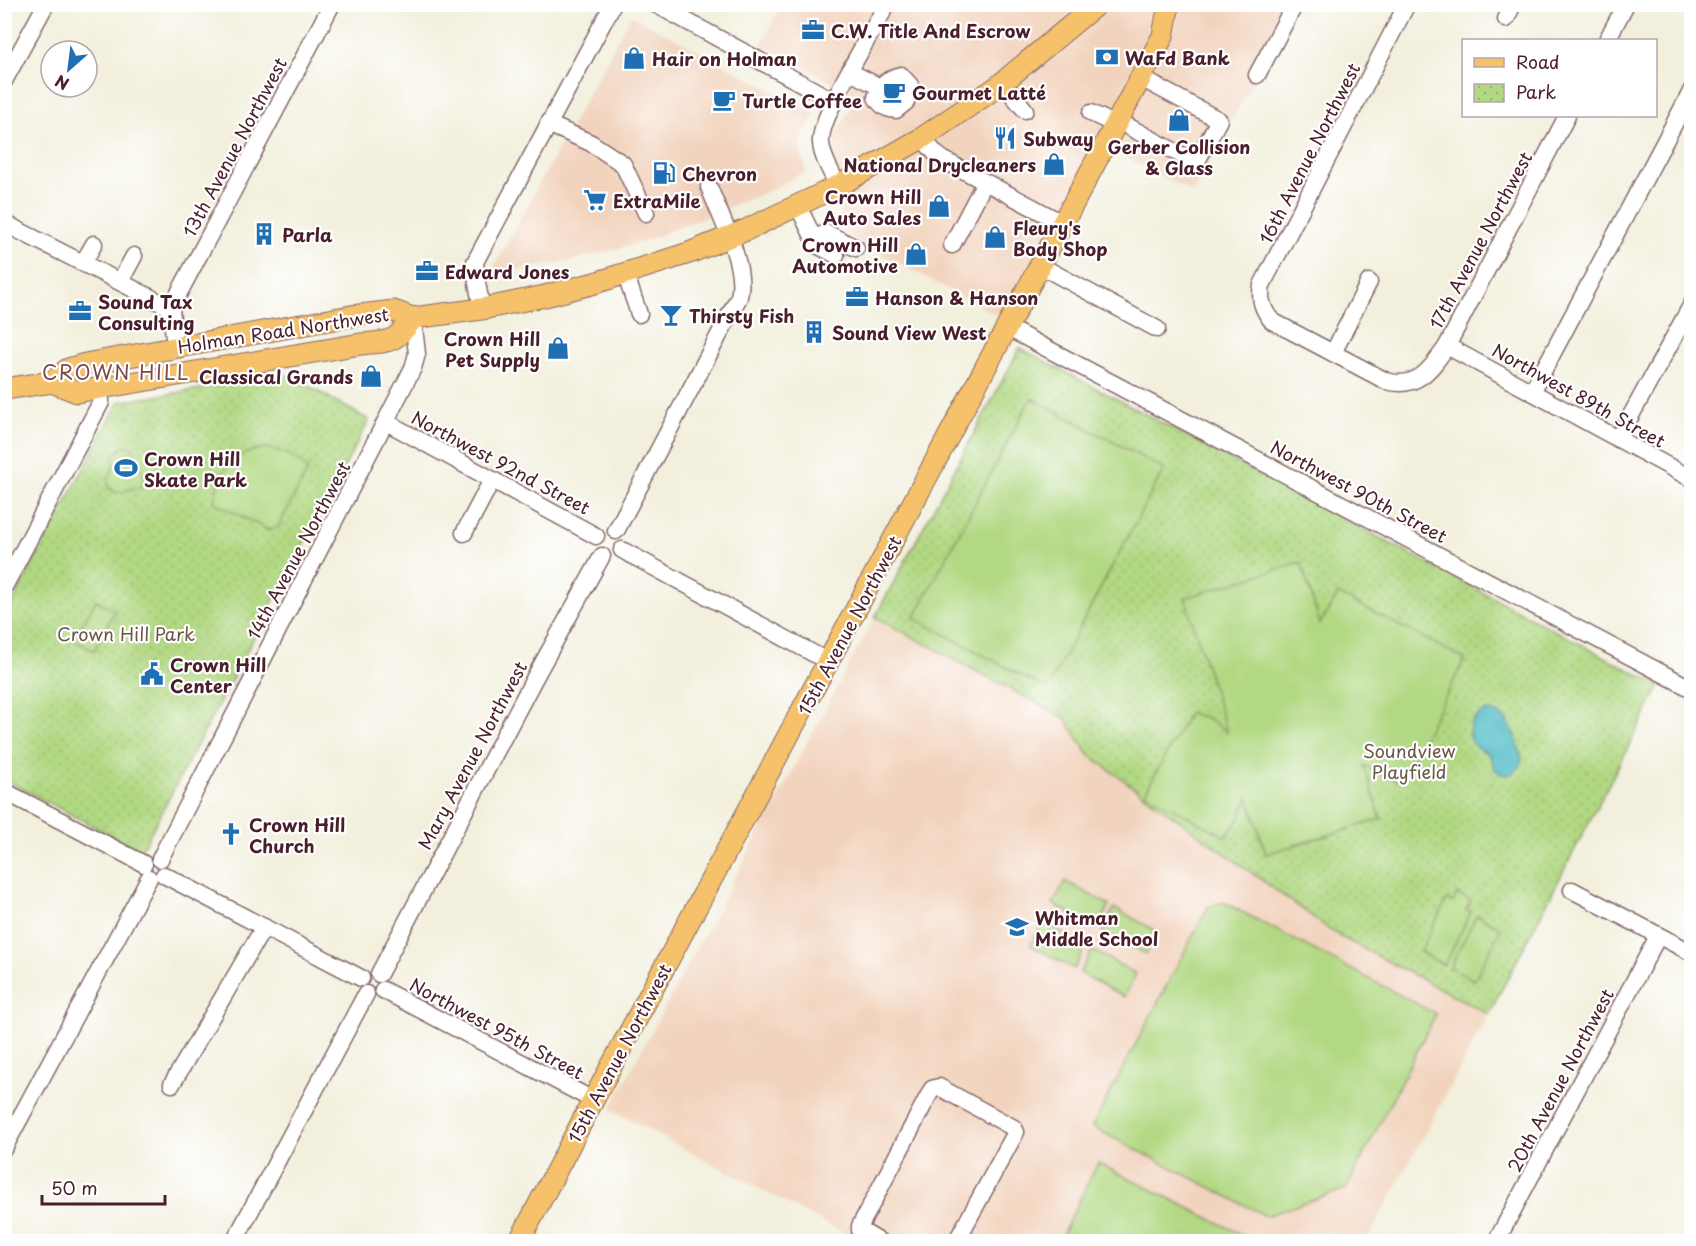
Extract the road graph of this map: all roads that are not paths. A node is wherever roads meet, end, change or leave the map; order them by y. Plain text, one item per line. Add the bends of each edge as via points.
1 (46, 4) edge
2 (332, 4) edge
3 (614, 4) edge
4 (655, 4) edge
5 (887, 4) edge
6 (1096, 4) edge
7 (1169, 4) edge
8 (1179, 4) edge
9 (1296, 4) edge
10 (1407, 4) edge
11 (1626, 4) edge
12 (1163, 36) junction
13 (1608, 39) edge
14 (850, 72) junction
15 (1257, 75) dead end
16 (1141, 78) junction
17 (4, 81) edge
18 (1002, 82) junction
19 (880, 87) dead end
20 (1692, 90) edge
21 (834, 101) junction
22 (1025, 110) dead end
23 (1091, 112) dead end
24 (1566, 117) edge
25 (1117, 123) junction
26 (548, 124) junction
27 (922, 138) junction
28 (985, 182) junction
29 (838, 186) junction
30 (709, 187) dead end
31 (798, 206) junction
32 (646, 213) dead end
33 (4, 223) edge
34 (1064, 224) junction
35 (728, 237) junction
36 (814, 239) junction
37 (94, 244) dead end
38 (952, 245) dead end
39 (856, 248) dead end
40 (836, 255) dead end
41 (134, 256) dead end
42 (83, 263) junction
43 (1041, 266) junction
44 (625, 273) junction
45 (120, 282) junction
46 (1369, 282) dead end
47 (1692, 304) edge
48 (171, 308) junction
49 (482, 309) junction
50 (639, 314) dead end
51 (412, 318) junction
52 (1008, 328) junction
53 (1157, 329) dead end
54 (1447, 346) junction
55 (175, 348) junction
56 (1333, 353) junction
57 (52, 382) junction
58 (100, 388) junction
59 (4, 389) edge
60 (1532, 392) junction
61 (386, 422) junction
62 (1618, 439) junction
63 (1692, 479) edge
64 (492, 480) junction
65 (616, 531) junction
66 (464, 533) dead end
67 (596, 536) junction
68 (622, 550) junction
69 (602, 556) junction
70 (4, 587) edge
71 (829, 662) junction
72 (1692, 689) edge
73 (4, 790) edge
74 (154, 869) junction
75 (1572, 890) dead end
76 (264, 927) junction
77 (1658, 936) junction
78 (1692, 953) edge
79 (381, 982) junction
80 (364, 986) junction
81 (172, 1084) dead end
82 (593, 1100) junction
83 (4, 1148) edge
84 (234, 1242) edge
85 (519, 1242) edge
86 (880, 1242) edge
87 (956, 1242) edge
88 (1496, 1242) edge

1 - 17 street
2 - 48 street, 13th Avenue Northwest
3 - 26 street
4 - 21 street
5 - 14 street
6 - 18 main road, Holman Road Northwest
7 - 12 main road, 15th Avenue Northwest
8 - 12 main road
9 - 15 street
10 - 56 street, 16th Avenue Northwest via 1262,285 1261,302 1272,321
11 - 13 street
12 - 16 main road, 15th Avenue Northwest
14 - 19 street
14 - 21 street
16 - 25 main road, 15th Avenue Northwest
16 - 25 street via 1219,120 1197,163
18 - 22 street
18 - 27 main road, Holman Road Northwest
20 - 60 street
21 - 29 street via 821,145
23 - 25 street
24 - 54 street, 17th Avenue Northwest
25 - 34 main road, 15th Avenue Northwest
26 - 32 street via 591,143 623,164
26 - 49 street via 475,261
27 - 28 street via 936,154
27 - 29 main road, Holman Road Northwest
28 - 34 street
28 - 38 street
29 - 31 main road, Holman Road Northwest
30 - 35 street
31 - 35 main road, Holman Road Northwest
31 - 36 street
33 - 42 street
34 - 43 main road, 15th Avenue Northwest
35 - 44 main road, Holman Road Northwest
35 - 65 street via 742,284 739,297
36 - 39 street via 826,233
36 - 40 street via 817,245
37 - 42 street
41 - 45 street
42 - 45 street
43 - 52 main road, 15th Avenue Northwest
43 - 53 street
44 - 49 main road, Holman Road Northwest
44 - 50 street
45 - 48 street
46 - 56 street
47 - 62 street
48 - 55 street
49 - 51 main road, Holman Road Northwest
51 - 55 main road, Holman Road Northwest via 394,311 351,316
51 - 58 main road, Holman Road Northwest via 399,337 391,341
51 - 61 street, 14th Avenue Northwest via 416,361
52 - 71 main road, 15th Avenue Northwest
52 - 72 street, Northwest 90th Street
54 - 56 street, 17th Avenue Northwest via 1433,366 1410,383 1394,383
54 - 60 street, Northwest 89th Street
55 - 57 main road, Holman Road Northwest via 75,366
57 - 58 main road, Holman Road Northwest via 76,392
57 - 59 main road, Holman Road Northwest
58 - 70 street via 101,402
60 - 62 street, Northwest 89th Street
61 - 64 street, Northwest 92nd Street
61 - 74 street, 14th Avenue Northwest
62 - 63 street, Northwest 89th Street
64 - 66 street
64 - 67 street, Northwest 92nd Street
65 - 67 street via 604,530
65 - 68 street via 623,539
67 - 69 street via 594,546
68 - 69 street via 613,558
68 - 71 street
69 - 79 street, Mary Avenue Northwest via 534,679
71 - 82 main road, 15th Avenue Northwest
73 - 74 street
74 - 76 street
74 - 83 street, 14th Avenue Northwest
75 - 77 street
76 - 80 street
76 - 81 street
77 - 78 street
77 - 88 street, 20th Avenue Northwest
79 - 80 street via 375,996
79 - 82 street, Northwest 95th Street
80 - 84 street
82 - 85 main road, 15th Avenue Northwest
86 - 87 street via 860,1230 860,1226 932,1089 939,1088 1016,1132

